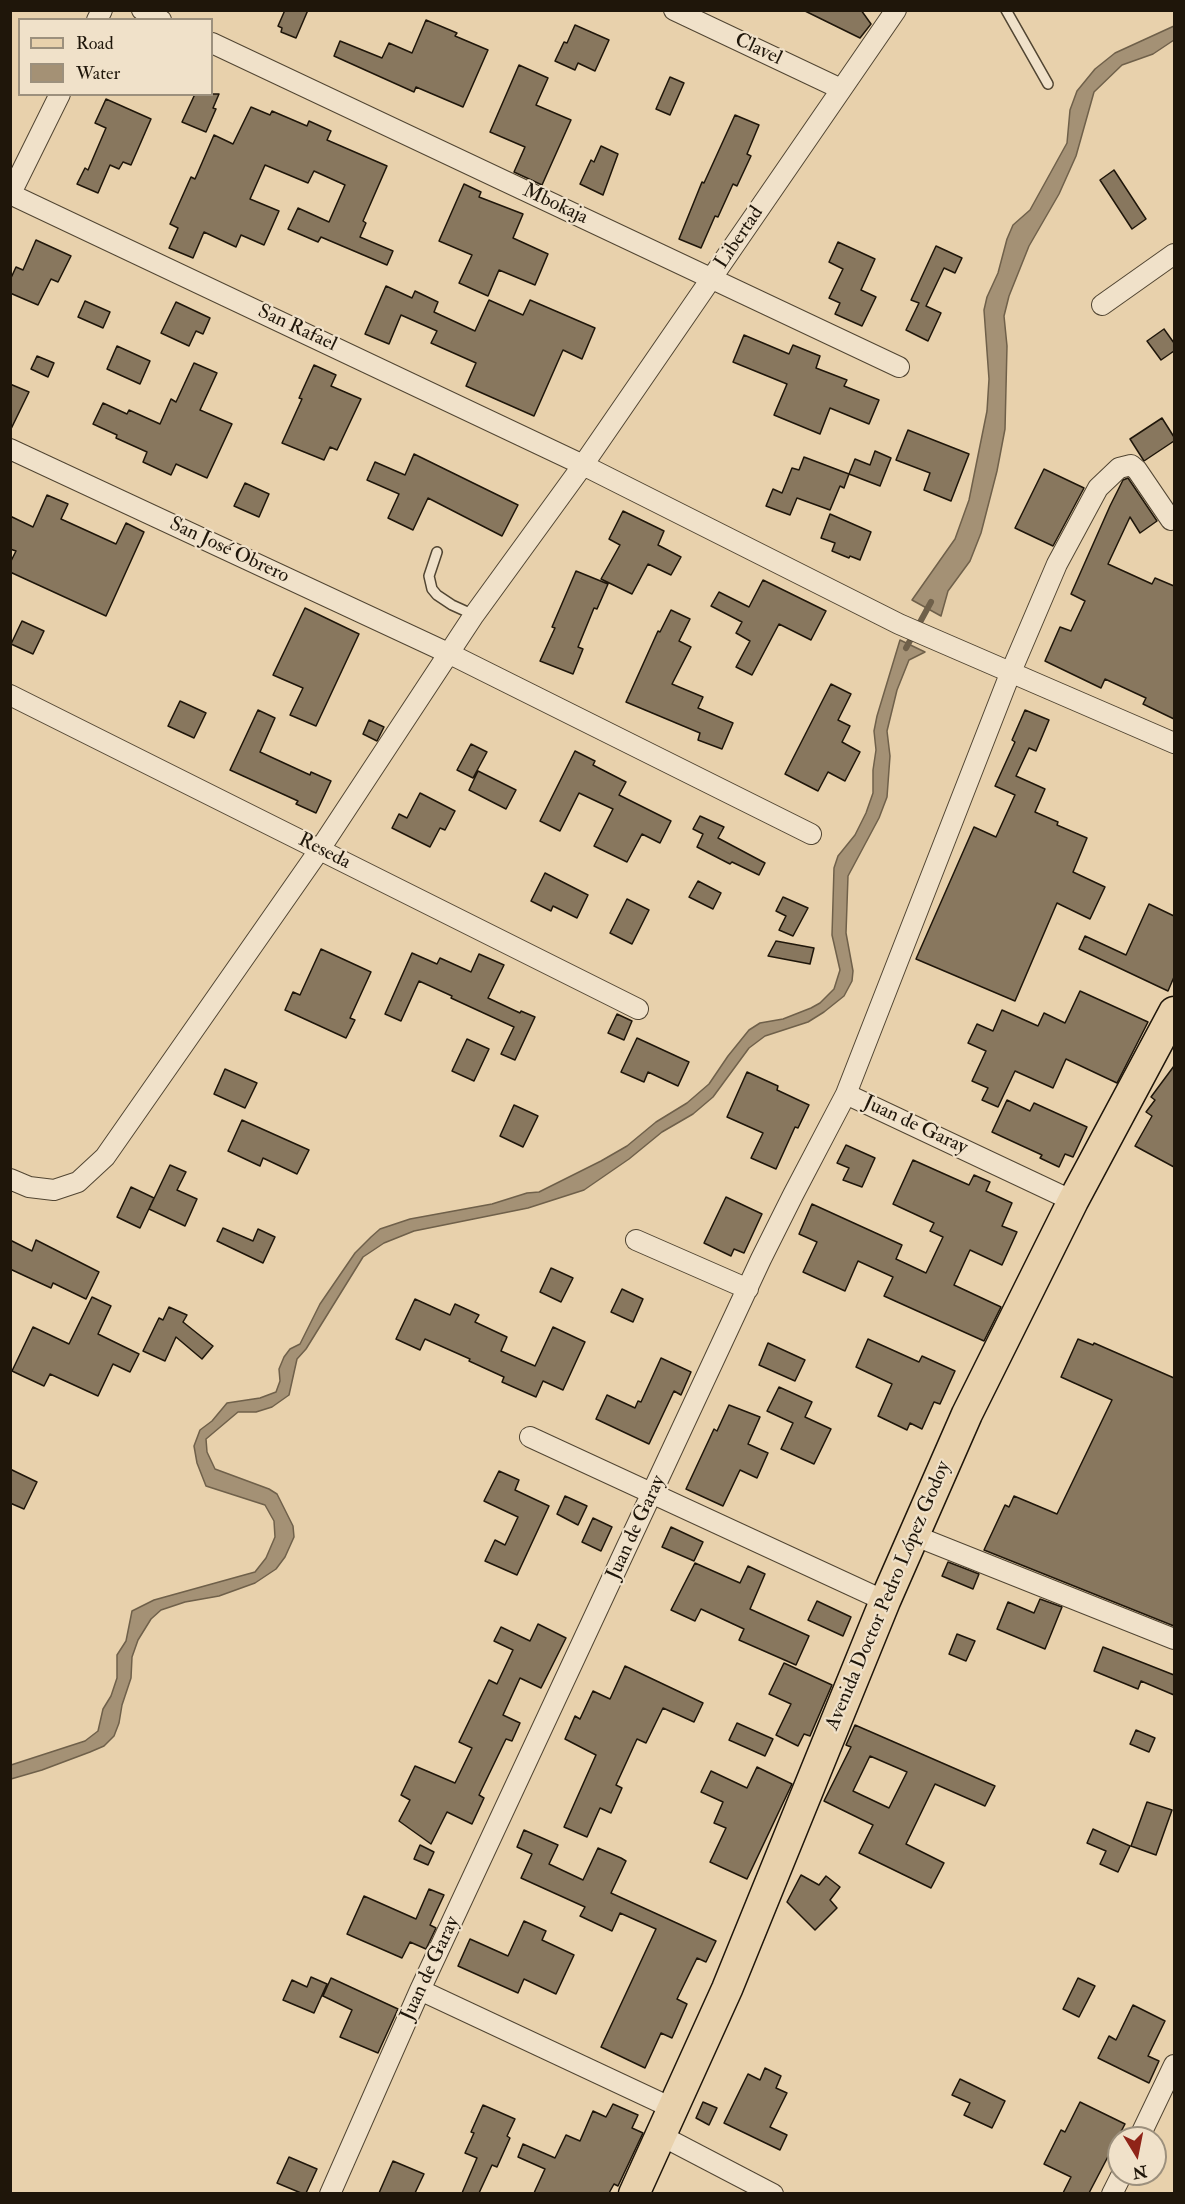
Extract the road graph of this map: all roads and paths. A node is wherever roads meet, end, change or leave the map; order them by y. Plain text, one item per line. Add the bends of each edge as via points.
1 (142, 10) edge
2 (675, 10) edge
3 (1006, 10) edge
4 (892, 12) edge
5 (157, 18) edge
6 (213, 43) edge
7 (1048, 84) dead end
8 (841, 89) junction
9 (59, 96) edge
10 (11, 194) edge
11 (1174, 254) edge
12 (712, 279) junction
13 (1102, 305) dead end
14 (899, 368) dead end
15 (10, 449) edge
16 (583, 465) junction
17 (1174, 521) edge
18 (437, 552) dead end
19 (474, 615) junction
20 (448, 653) junction
21 (1010, 674) junction
22 (10, 695) edge
23 (1174, 743) edge
24 (811, 834) dead end
25 (319, 850) junction
26 (639, 1008) dead end
27 (1174, 1012) edge
28 (846, 1094) junction
29 (10, 1179) edge
30 (1073, 1201) junction
31 (636, 1240) dead end
32 (748, 1289) junction
33 (530, 1437) dead end
34 (653, 1494) junction
35 (913, 1535) junction
36 (885, 1601) junction
37 (1174, 1639) edge
38 (420, 1990) junction
39 (1174, 2065) edge
40 (672, 2108) junction
41 (1145, 2126) edge
42 (660, 2135) junction
43 (330, 2193) edge
44 (634, 2193) edge
45 (772, 2193) edge

1 - 5 street
2 - 8 street, Clavel
3 - 7 lane
4 - 8 street, Libertad
6 - 12 street, Mbokaja
8 - 12 street, Libertad
9 - 10 street
10 - 16 street, San Rafael
11 - 13 street
12 - 14 street, Mbokaja
12 - 16 street, Libertad
15 - 20 street, San José Obrero
16 - 19 street, Libertad
16 - 21 street, San Rafael via 899,624
17 - 21 street via 1137,470 1131,465 1119,468 1098,488 1057,564
18 - 19 lane via 429,576 432,589 452,605
19 - 20 street, Libertad
20 - 24 street, San José Obrero
20 - 25 street, Libertad
21 - 23 street, San Rafael
21 - 28 street
22 - 25 street, Reseda
25 - 26 street, Reseda
25 - 29 street, Libertad via 105,1157 78,1182 54,1190 29,1187
27 - 30 main road, Avenida Doctor Pedro López Godoy
28 - 30 street, Juan de Garay
28 - 32 street, Juan de Garay
30 - 35 main road, Avenida Doctor Pedro López Godoy via 967,1414
31 - 32 street
32 - 34 street, Juan de Garay
33 - 34 street
34 - 36 street
34 - 38 street, Juan de Garay
35 - 36 main road, Avenida Doctor Pedro López Godoy
35 - 37 street
36 - 40 main road, Avenida Doctor Pedro López Godoy via 727,1989
38 - 40 street
38 - 43 street, Juan de Garay
39 - 41 street
40 - 42 main road, Avenida Doctor Pedro López Godoy
42 - 44 main road, Avenida Doctor Pedro López Godoy
42 - 45 street

